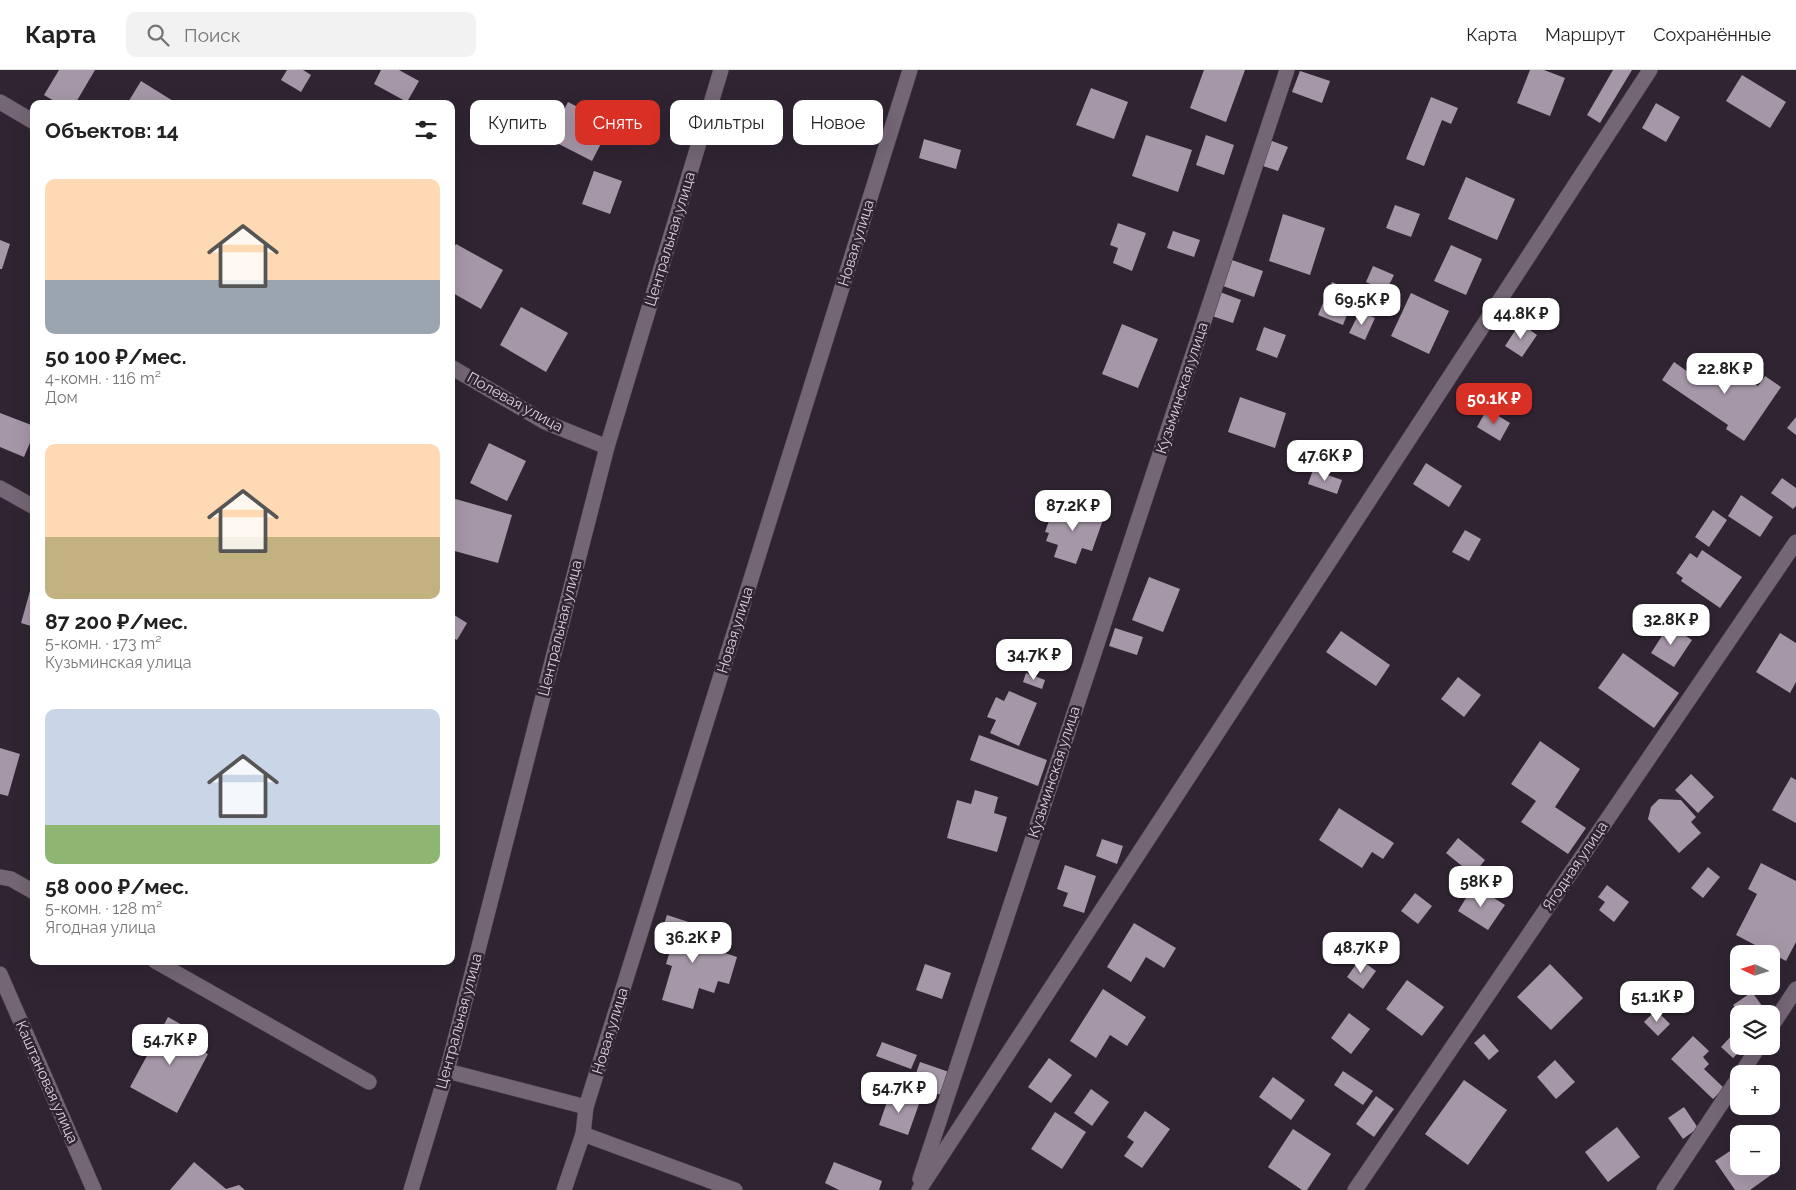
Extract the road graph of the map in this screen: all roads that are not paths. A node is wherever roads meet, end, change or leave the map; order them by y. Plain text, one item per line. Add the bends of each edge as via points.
1 (721, 70) edge
2 (910, 70) edge
3 (1286, 70) edge
4 (1650, 70) edge
5 (0, 102) edge
6 (30, 120) edge
7 (455, 369) edge
8 (606, 447) junction
9 (0, 488) edge
10 (30, 505) edge
11 (1796, 542) edge
12 (0, 877) edge
13 (30, 890) edge
14 (162, 965) edge
15 (0, 974) edge
16 (1796, 989) edge
17 (1780, 1013) edge
18 (447, 1071) junction
19 (368, 1082) dead end
20 (1730, 1090) edge
21 (586, 1107) junction
22 (583, 1134) junction
23 (94, 1190) edge
24 (411, 1190) edge
25 (564, 1190) edge
26 (735, 1190) edge
27 (918, 1190) edge
28 (1355, 1190) edge
29 (1664, 1190) edge

1 - 8 street, Центральная улица
2 - 21 street, Новая улица
3 - 27 street, Кузьминская улица
4 - 27 street
5 - 6 street
7 - 8 street, Полевая улица via 545,422
8 - 18 street, Центральная улица
9 - 10 street
11 - 28 street, Ягодная улица
12 - 13 street
14 - 19 street
15 - 23 street, Каштановая улица
16 - 17 street
18 - 21 street
18 - 24 street, Центральная улица
20 - 29 street
21 - 22 street, Новая улица
22 - 25 street, Новая улица
22 - 26 street

